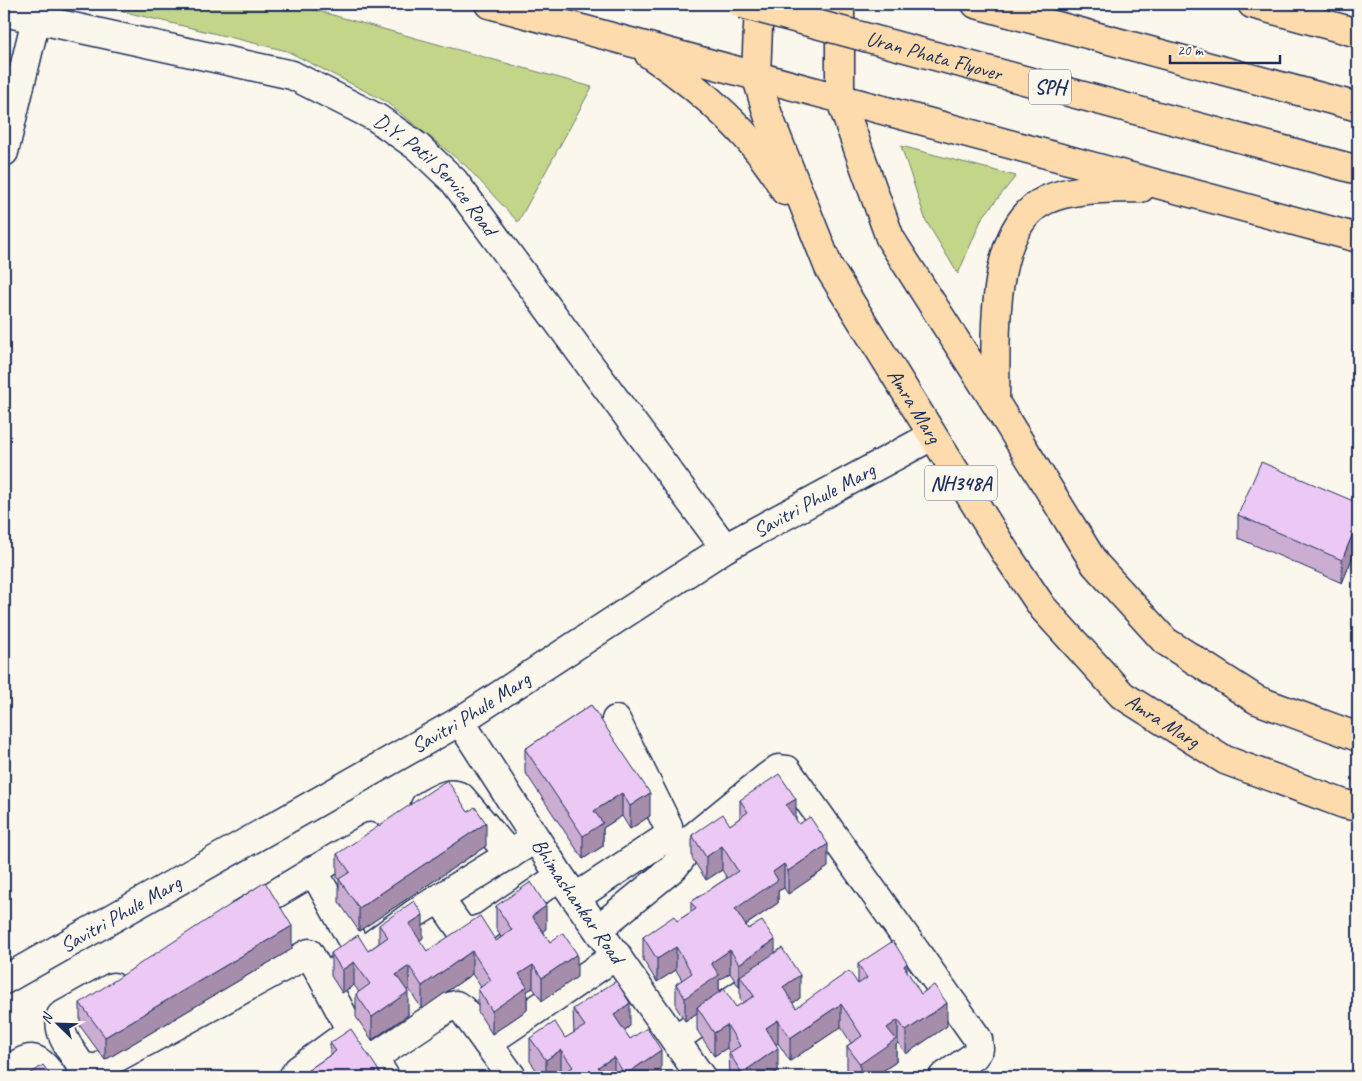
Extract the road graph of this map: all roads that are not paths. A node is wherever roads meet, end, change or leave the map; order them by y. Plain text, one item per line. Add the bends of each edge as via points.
1 (489, 4) edge
2 (742, 4) edge
3 (759, 4) edge
4 (840, 4) edge
5 (976, 4) edge
6 (1252, 4) edge
7 (4, 12) edge
8 (36, 19) junction
9 (1358, 33) edge
10 (631, 42) junction
11 (756, 76) junction
12 (840, 98) junction
13 (1358, 107) edge
14 (5, 138) edge
15 (1358, 170) edge
16 (1170, 187) junction
17 (1358, 238) edge
18 (829, 268) junction
19 (995, 402) junction
20 (932, 436) junction
21 (725, 548) junction
22 (616, 720) dead end
23 (460, 721) junction
24 (1358, 737) edge
25 (1358, 807) edge
26 (535, 838) junction
27 (510, 855) junction
28 (313, 870) junction
29 (568, 887) junction
30 (439, 898) junction
31 (216, 928) edge
32 (598, 929) junction
33 (359, 953) junction
34 (617, 955) junction
35 (783, 966) edge
36 (138, 972) edge
37 (4, 980) edge
38 (324, 980) junction
39 (350, 1031) junction
40 (675, 1039) junction
41 (487, 1044) junction
42 (71, 1050) junction
43 (379, 1068) edge
44 (4, 1074) edge
45 (51, 1074) edge
46 (293, 1077) edge
47 (512, 1077) edge
48 (701, 1077) edge
49 (944, 1077) edge

1 - 10 highway
2 - 15 highway, Uran Phata Flyover / SPH, bridge
3 - 11 highway, Amra Marg / NH348A
4 - 12 highway, NH348A
5 - 13 highway
6 - 9 highway
7 - 8 street, D.Y. Patil Service Road
8 - 14 street
8 - 21 street, D.Y. Patil Service Road via 292,75 377,118 418,148 454,181
10 - 11 highway
10 - 18 highway via 688,80 736,125 776,173
11 - 12 highway
11 - 18 highway, Amra Marg / NH348A via 768,115
12 - 16 highway
12 - 19 highway, NH348A via 890,238
16 - 17 highway
16 - 19 highway via 1064,194 1033,207 1022,220 1006,252 1001,282
18 - 20 highway, Amra Marg / NH348A
19 - 24 highway, NH348A via 1095,564 1166,641 1257,700
20 - 21 street, Savitri Phule Marg
20 - 25 highway, Amra Marg / NH348A via 1043,608 1122,695 1225,760
21 - 23 street, Savitri Phule Marg
22 - 29 street via 668,826 667,837
23 - 26 street, Bhimashankar Road
23 - 37 street, Savitri Phule Marg
26 - 27 street
26 - 29 street, Bhimashankar Road
27 - 28 street via 461,797 454,793
27 - 30 street
28 - 31 street
28 - 33 street
29 - 30 street via 471,932 460,928
29 - 32 street, Bhimashankar Road
30 - 33 street
32 - 34 street, Bhimashankar Road
32 - 49 street via 674,867 682,857 686,843 778,769 787,770 978,1039 979,1050 974,1056
33 - 38 street
34 - 40 street, Bhimashankar Road
34 - 41 street
35 - 40 street
36 - 42 street via 61,1016 61,1033
38 - 39 street
38 - 42 street via 309,953 96,1070 81,1066
39 - 43 street
39 - 46 street
40 - 48 street, Bhimashankar Road
41 - 43 street via 456,1004
41 - 47 street
42 - 45 street
44 - 45 street via 26,1058 36,1058

